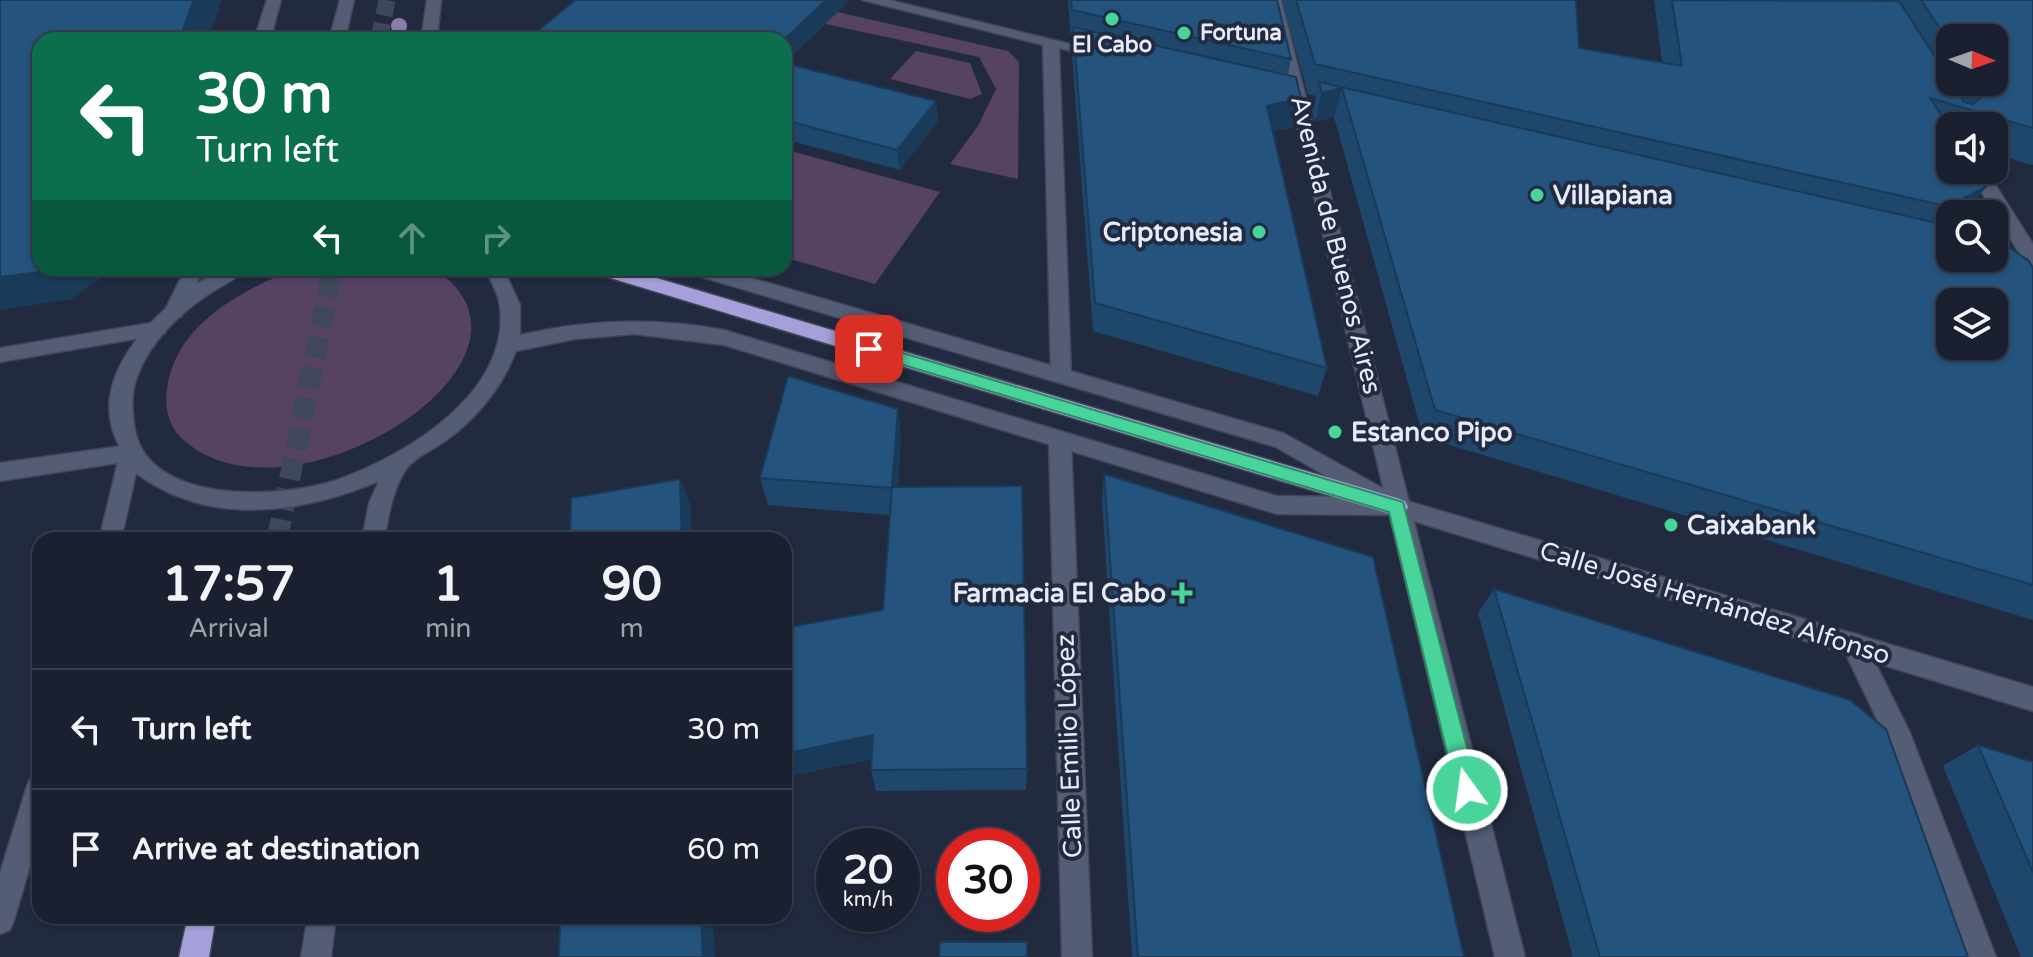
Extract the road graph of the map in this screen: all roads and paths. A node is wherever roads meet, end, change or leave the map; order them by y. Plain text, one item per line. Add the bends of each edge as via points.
1 (274, 0) edge
2 (347, 0) edge
3 (434, 0) edge
4 (869, 0) edge
5 (1274, 0) edge
6 (264, 32) edge
7 (339, 32) edge
8 (430, 32) edge
9 (1051, 42) junction
10 (1110, 56) edge
11 (1985, 184) edge
12 (2029, 266) edge
13 (191, 276) edge
14 (226, 276) edge
15 (499, 276) edge
16 (628, 276) edge
17 (722, 276) edge
18 (174, 312) junction
19 (157, 329) junction
20 (509, 345) junction
21 (0, 355) edge
22 (1061, 375) junction
23 (1060, 440) junction
24 (129, 454) junction
25 (399, 461) junction
26 (0, 472) edge
27 (1397, 507) junction
28 (112, 532) edge
29 (375, 532) edge
30 (1853, 644) junction
31 (2033, 699) edge
32 (32, 813) edge
33 (0, 920) edge
34 (200, 924) edge
35 (321, 924) edge
36 (194, 957) edge
37 (316, 957) edge
38 (1077, 957) edge
39 (1510, 957) edge
40 (1981, 957) edge

1 - 6 street
2 - 7 street
3 - 8 street
4 - 9 street
5 - 27 street, Avenida de Buenos Aires
9 - 10 street
9 - 22 street
11 - 12 street
13 - 18 street
14 - 18 street
15 - 20 street via 513,308
16 - 27 highway
17 - 22 street, Calle José Hernández Alfonso
18 - 19 street
19 - 21 street
19 - 24 street via 135,360 122,392 119,424
20 - 23 street, Calle José Hernández Alfonso via 610,326 687,328
20 - 25 street via 470,408
22 - 27 street, Calle José Hernández Alfonso via 1283,441
23 - 27 street, Calle José Hernández Alfonso via 1277,505
23 - 38 street, Calle Emilio López
24 - 25 street via 174,488 244,502 338,489
24 - 26 street
24 - 28 street
25 - 29 street via 380,503
27 - 30 street, Calle José Hernández Alfonso
27 - 39 street, Avenida de Buenos Aires
30 - 31 street, Calle José Hernández Alfonso
30 - 40 street via 1897,733
32 - 33 street
34 - 36 highway
35 - 37 street

